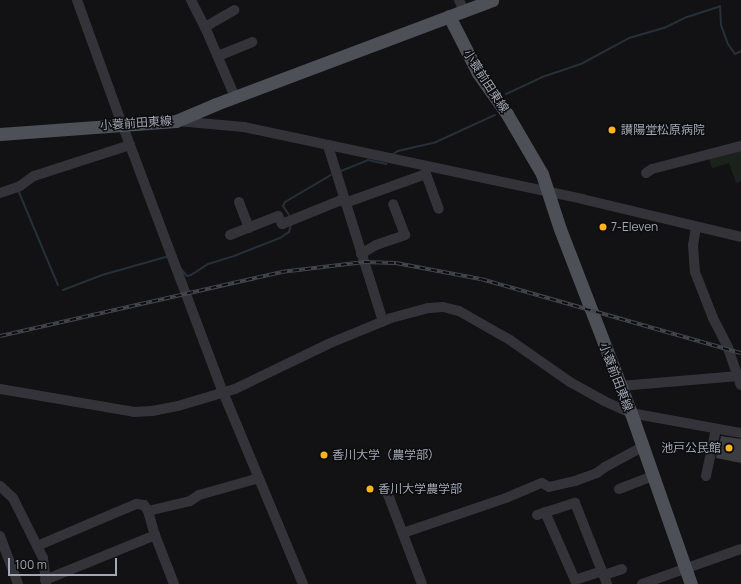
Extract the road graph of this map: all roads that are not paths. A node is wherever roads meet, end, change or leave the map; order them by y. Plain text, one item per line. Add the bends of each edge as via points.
1 (77, 0) edge
2 (191, 0) edge
3 (492, 0) edge
4 (462, 5) edge
5 (235, 10) dead end
6 (449, 16) junction
7 (205, 27) junction
8 (252, 42) dead end
9 (218, 56) junction
10 (235, 97) junction
11 (176, 121) junction
12 (122, 124) junction
13 (0, 134) edge
14 (130, 145) junction
15 (328, 146) junction
16 (741, 146) edge
17 (426, 170) junction
18 (646, 173) dead end
19 (549, 192) junction
20 (0, 193) edge
21 (345, 201) junction
22 (239, 202) dead end
23 (393, 204) dead end
24 (439, 209) dead end
25 (696, 227) junction
26 (249, 228) junction
27 (230, 235) dead end
28 (741, 237) edge
29 (361, 254) junction
30 (383, 322) junction
31 (740, 380) edge
32 (620, 386) junction
33 (0, 389) edge
34 (223, 392) junction
35 (631, 413) junction
36 (716, 429) junction
37 (741, 433) edge
38 (642, 447) junction
39 (653, 476) junction
40 (706, 476) dead end
41 (259, 478) junction
42 (0, 486) edge
43 (619, 489) dead end
44 (387, 492) dead end
45 (148, 511) junction
46 (403, 533) junction
47 (154, 535) junction
48 (0, 536) edge
49 (37, 546) junction
50 (741, 549) edge
51 (622, 569) dead end
52 (685, 569) junction
53 (604, 577) edge
54 (45, 582) edge
55 (16, 583) edge
56 (174, 584) edge
57 (303, 584) edge
58 (422, 584) edge
59 (642, 584) edge
60 (691, 584) edge

1 - 12 street
2 - 7 street
3 - 4 main road
4 - 6 main road
5 - 7 street
6 - 10 main road, 小蓑前田東線
6 - 19 main road, 小蓑前田東線 via 478,73 524,143
7 - 9 street
8 - 9 street
9 - 10 street
10 - 11 main road, 小蓑前田東線
11 - 12 main road, 小蓑前田東線
11 - 15 street via 244,127
12 - 13 main road, 小蓑前田東線
12 - 14 street
14 - 20 street via 34,176 20,186
14 - 34 street
15 - 17 street
15 - 21 street
16 - 18 street via 652,169
17 - 19 street
17 - 21 street
17 - 24 street
19 - 25 street
19 - 32 main road, 小蓑前田東線 via 560,229
21 - 26 street via 282,224 278,216
21 - 29 street
22 - 26 street
23 - 29 street via 405,235 376,245
25 - 28 street
25 - 31 street via 693,245 695,272
26 - 27 street
29 - 30 street
30 - 34 street via 334,341 235,389
30 - 35 street via 429,308 443,307 459,311 510,340 570,382
31 - 32 street
32 - 35 main road, 小蓑前田東線
33 - 34 street via 134,412 178,406
34 - 41 street
35 - 36 street
35 - 38 main road, 小蓑前田東線
36 - 37 street
36 - 40 street
38 - 39 main road, 小蓑前田東線
38 - 46 street via 597,473 575,482 549,486 542,483
39 - 43 street
39 - 52 main road, 小蓑前田東線
41 - 45 street via 199,495 190,501
41 - 57 street
42 - 49 street via 13,498
44 - 46 street
45 - 47 street
45 - 49 street via 144,505 136,504
46 - 58 street
47 - 54 street
47 - 56 street
48 - 55 street
49 - 54 street via 43,558
50 - 52 street
51 - 53 street
52 - 59 street
52 - 60 main road, 小蓑前田東線
53 - 53 street via 575,580 541,514 575,503

